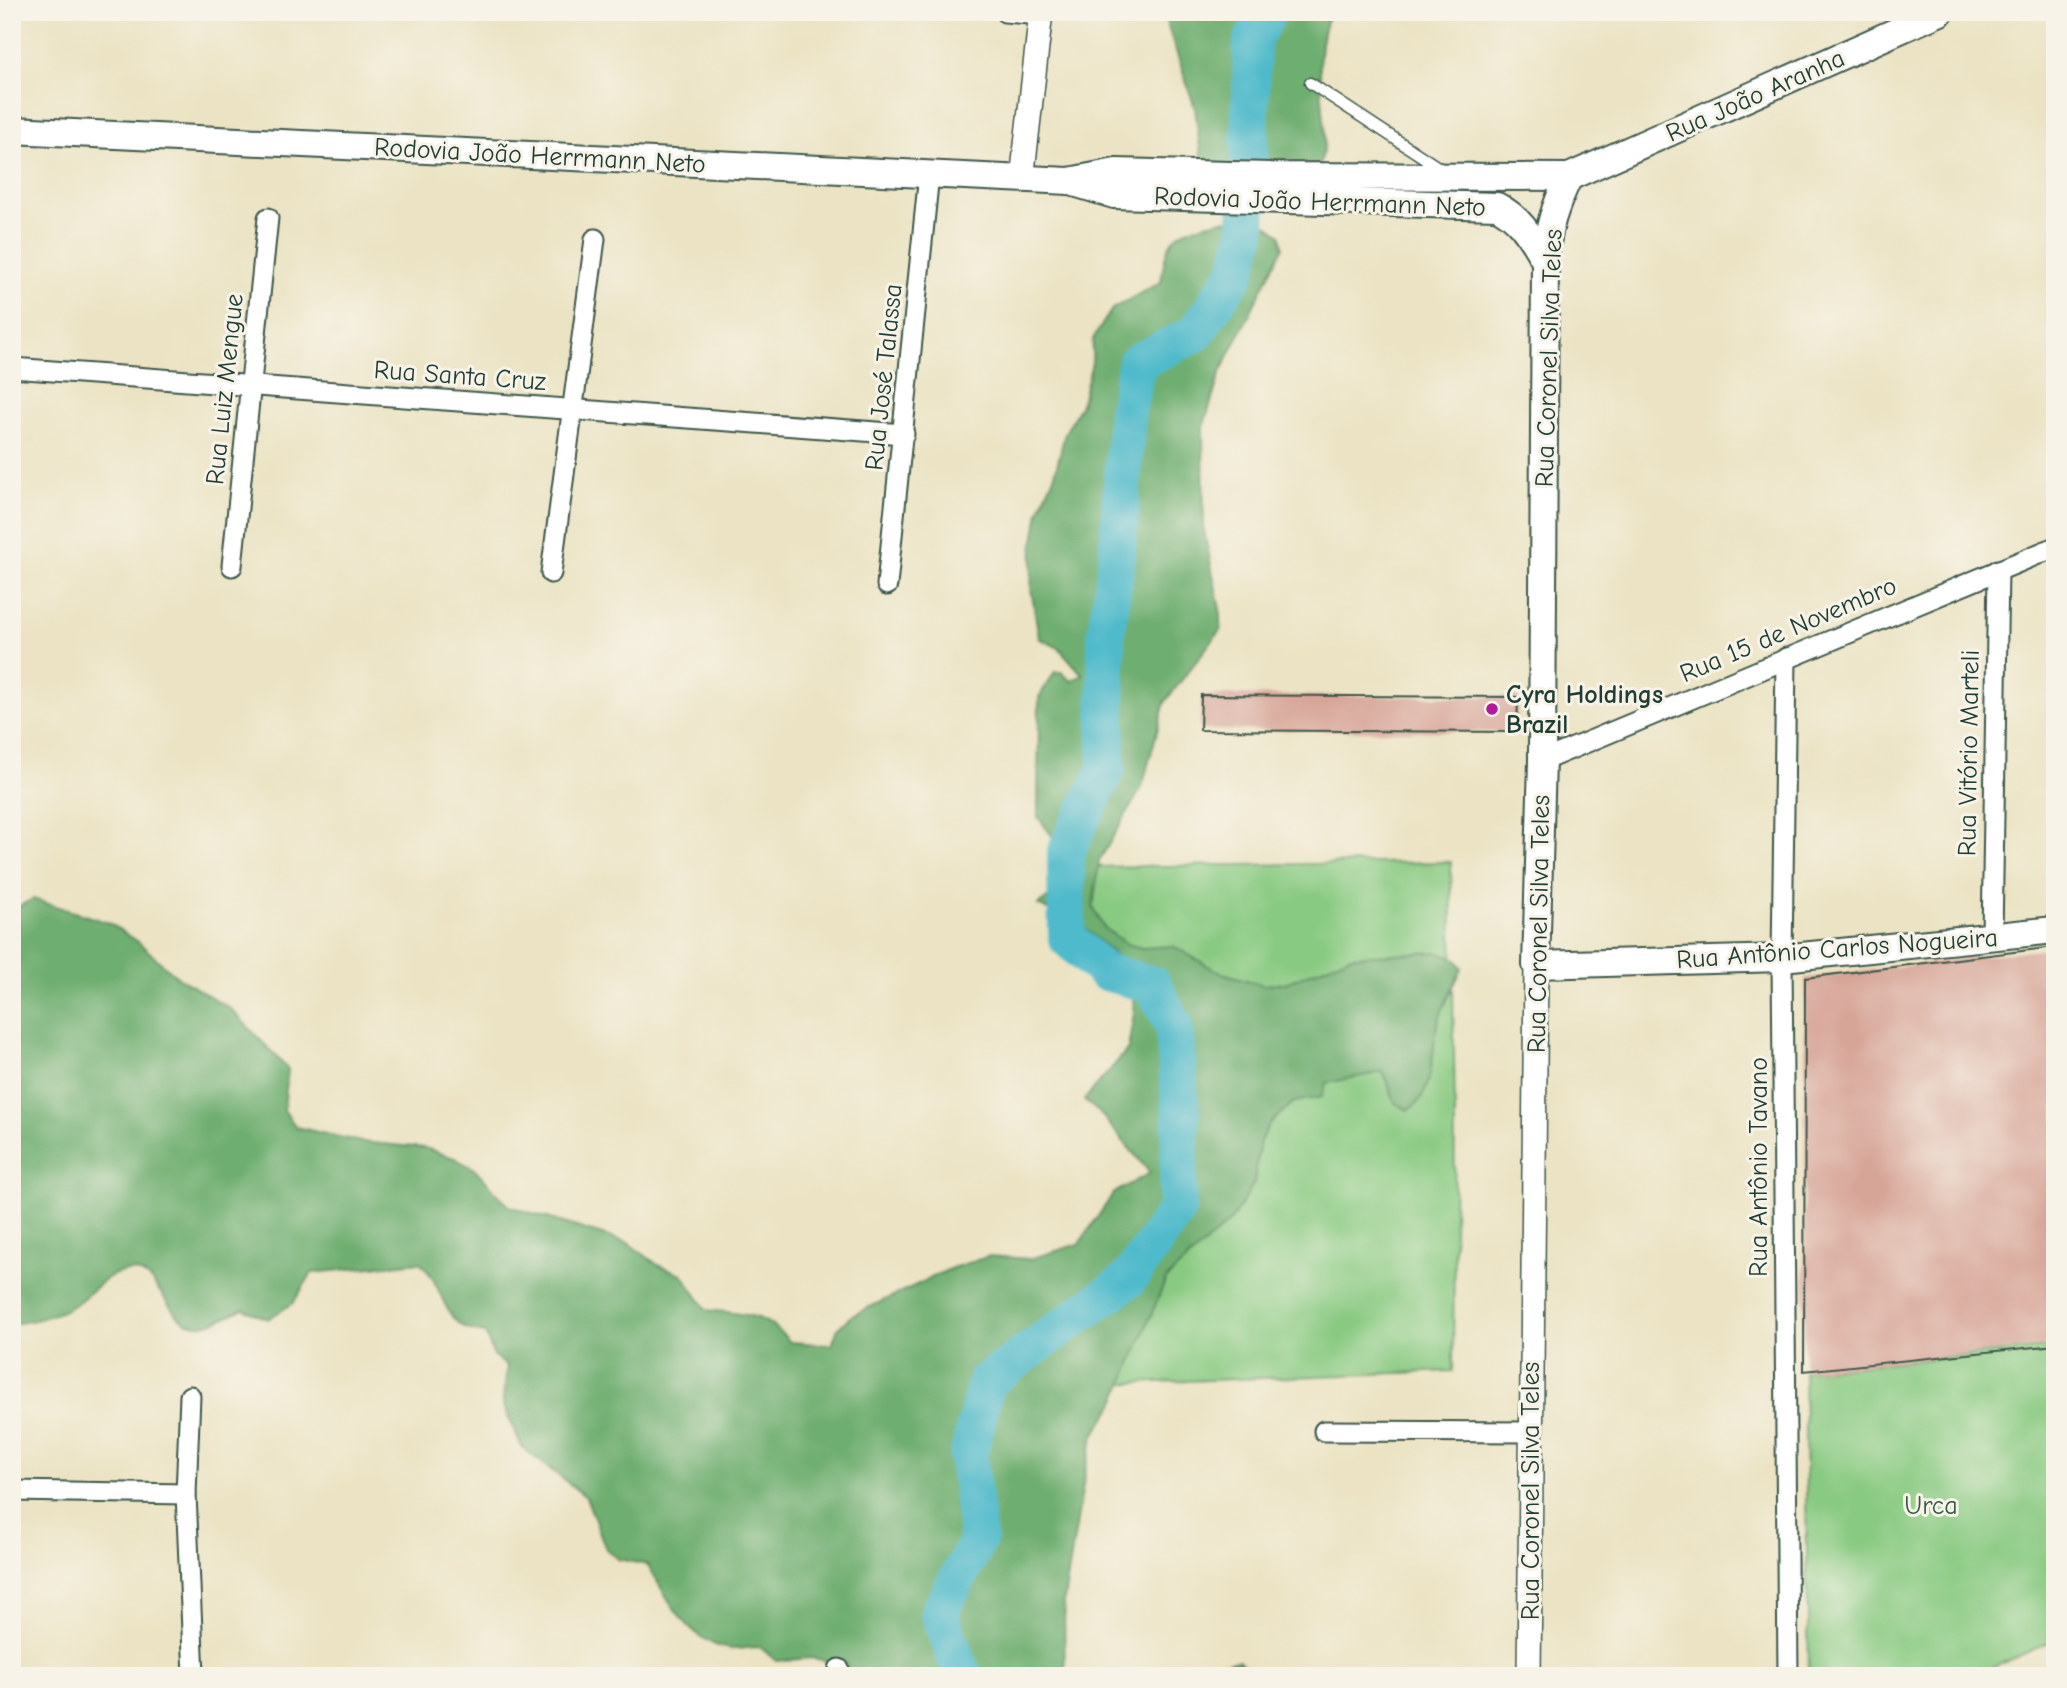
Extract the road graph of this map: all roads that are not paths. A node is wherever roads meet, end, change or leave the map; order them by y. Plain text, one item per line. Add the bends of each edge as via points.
1 (1005, 12) edge
2 (1940, 12) edge
3 (1041, 13) edge
4 (1310, 83) dead end
5 (12, 130) edge
6 (929, 174) junction
7 (1453, 177) junction
8 (1569, 177) junction
9 (1023, 180) junction
10 (1270, 189) junction
11 (268, 218) dead end
12 (595, 239) dead end
13 (1545, 262) junction
14 (12, 368) edge
15 (251, 385) junction
16 (572, 409) junction
17 (904, 434) junction
18 (2055, 547) edge
19 (232, 566) dead end
20 (1998, 570) junction
21 (551, 573) dead end
22 (887, 585) dead end
23 (1786, 658) junction
24 (1542, 761) junction
25 (2055, 930) edge
26 (1992, 937) junction
27 (1782, 958) junction
28 (1536, 965) junction
29 (190, 1396) dead end
30 (1324, 1432) dead end
31 (1530, 1432) junction
32 (12, 1491) edge
33 (186, 1493) junction
34 (194, 1676) edge
35 (1529, 1676) edge
36 (1788, 1676) edge

1 - 3 street
2 - 8 main road, Rua João Aranha
3 - 9 street
4 - 7 lane
5 - 6 main road, Rodovia João Herrmann Neto
6 - 9 main road, Rodovia João Herrmann Neto
6 - 17 street, Rua José Talassa
7 - 8 main road, Rodovia João Herrmann Neto
7 - 10 main road, Rodovia João Herrmann Neto
8 - 13 main road, Rua Coronel Silva Teles via 1550,223
9 - 10 main road, Rodovia João Herrmann Neto via 1069,181 1114,195 1201,186
10 - 13 main road, Rodovia João Herrmann Neto via 1497,206 1526,228
11 - 15 street, Rua Luiz Mengue
12 - 16 street
13 - 24 main road, Rua Coronel Silva Teles
14 - 15 street, Rua Santa Cruz
15 - 16 street, Rua Santa Cruz
15 - 19 street, Rua Luiz Mengue
16 - 17 street, Rua Santa Cruz
16 - 21 street
17 - 22 street, Rua José Talassa
18 - 20 street, Rua 15 de Novembro
20 - 23 street, Rua 15 de Novembro
20 - 26 street, Rua Vitório Marteli
23 - 24 street, Rua 15 de Novembro
23 - 27 street, Rua Antônio Tavano
24 - 28 main road, Rua Coronel Silva Teles
25 - 26 main road, Rua Antônio Carlos Nogueira
26 - 27 main road, Rua Antônio Carlos Nogueira
27 - 28 main road, Rua Antônio Carlos Nogueira
27 - 36 street, Rua Antônio Tavano
28 - 31 street, Rua Coronel Silva Teles
29 - 33 street
30 - 31 street
31 - 35 street, Rua Coronel Silva Teles
32 - 33 street
33 - 34 street

